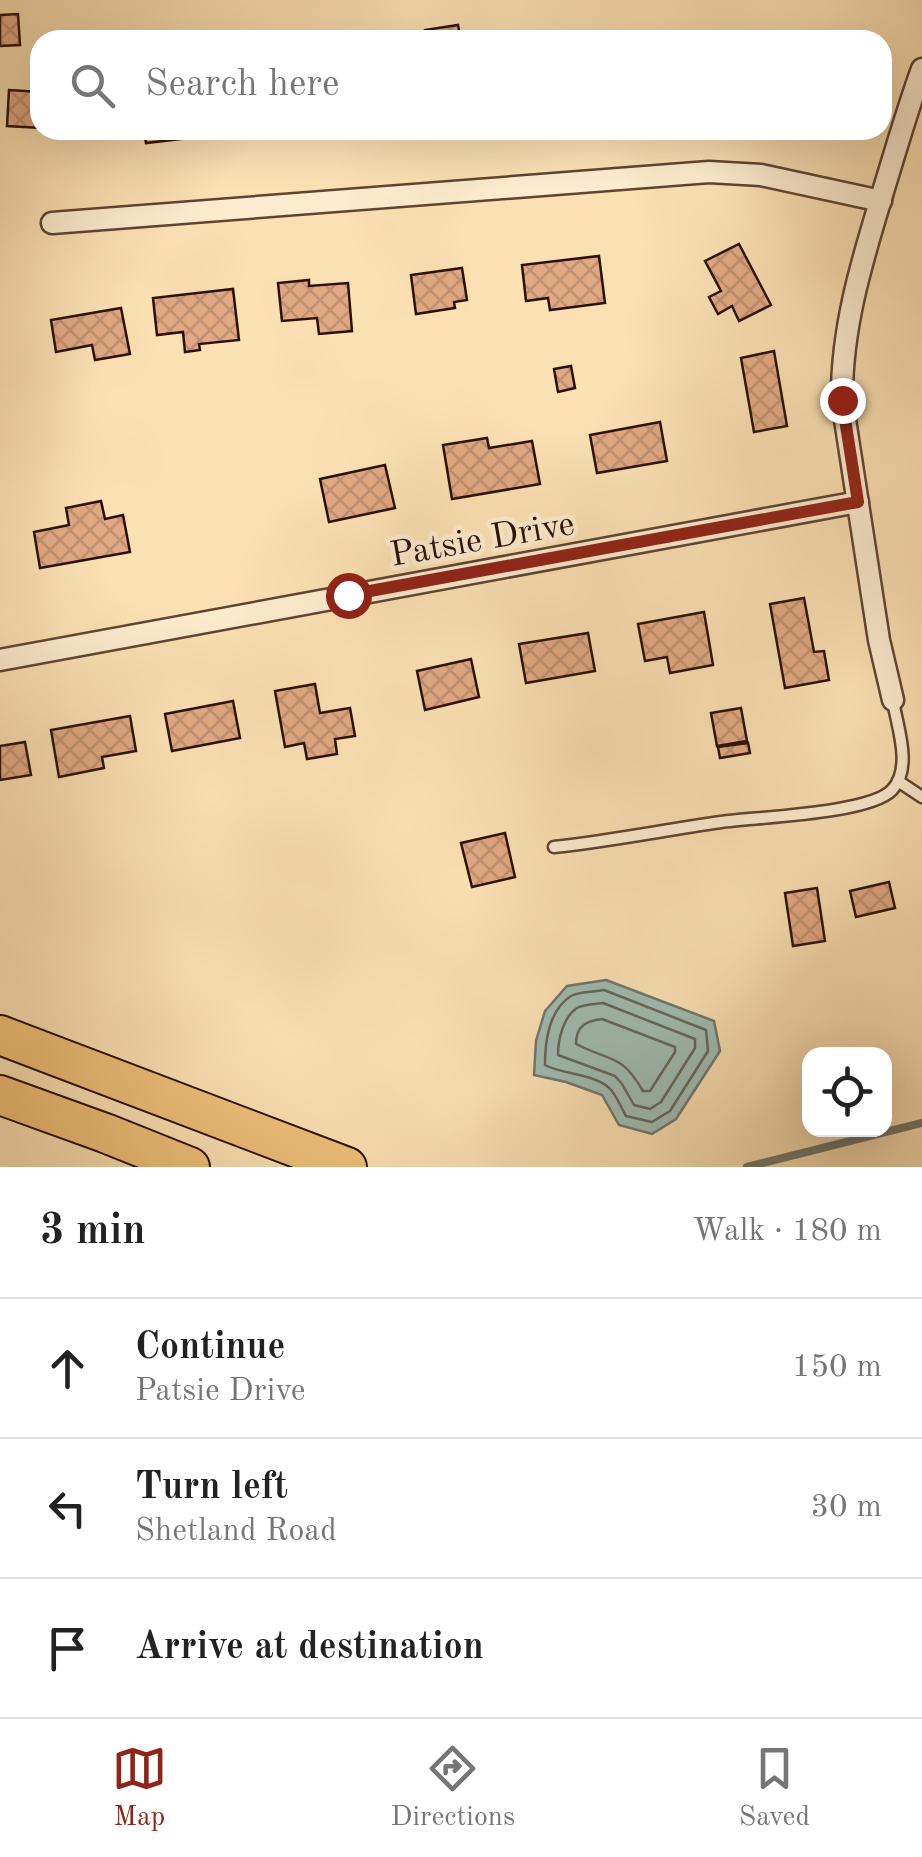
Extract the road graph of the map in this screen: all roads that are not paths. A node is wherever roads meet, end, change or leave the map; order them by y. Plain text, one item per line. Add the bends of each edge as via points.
1 (922, 69) edge
2 (881, 200) junction
3 (52, 223) dead end
4 (858, 502) junction
5 (0, 660) edge
6 (893, 700) joint
7 (898, 780) junction
8 (922, 797) edge
9 (554, 847) dead end
10 (0, 1035) edge
11 (0, 1095) edge
12 (345, 1165) edge
13 (190, 1167) edge

1 - 2 street
2 - 3 street via 761,175 709,172
2 - 4 street via 857,282 842,374
4 - 5 street, Patsie Drive
4 - 6 street
6 - 7 lane via 902,753
7 - 8 lane
7 - 9 lane via 884,796 836,808
10 - 12 highway
11 - 13 highway

